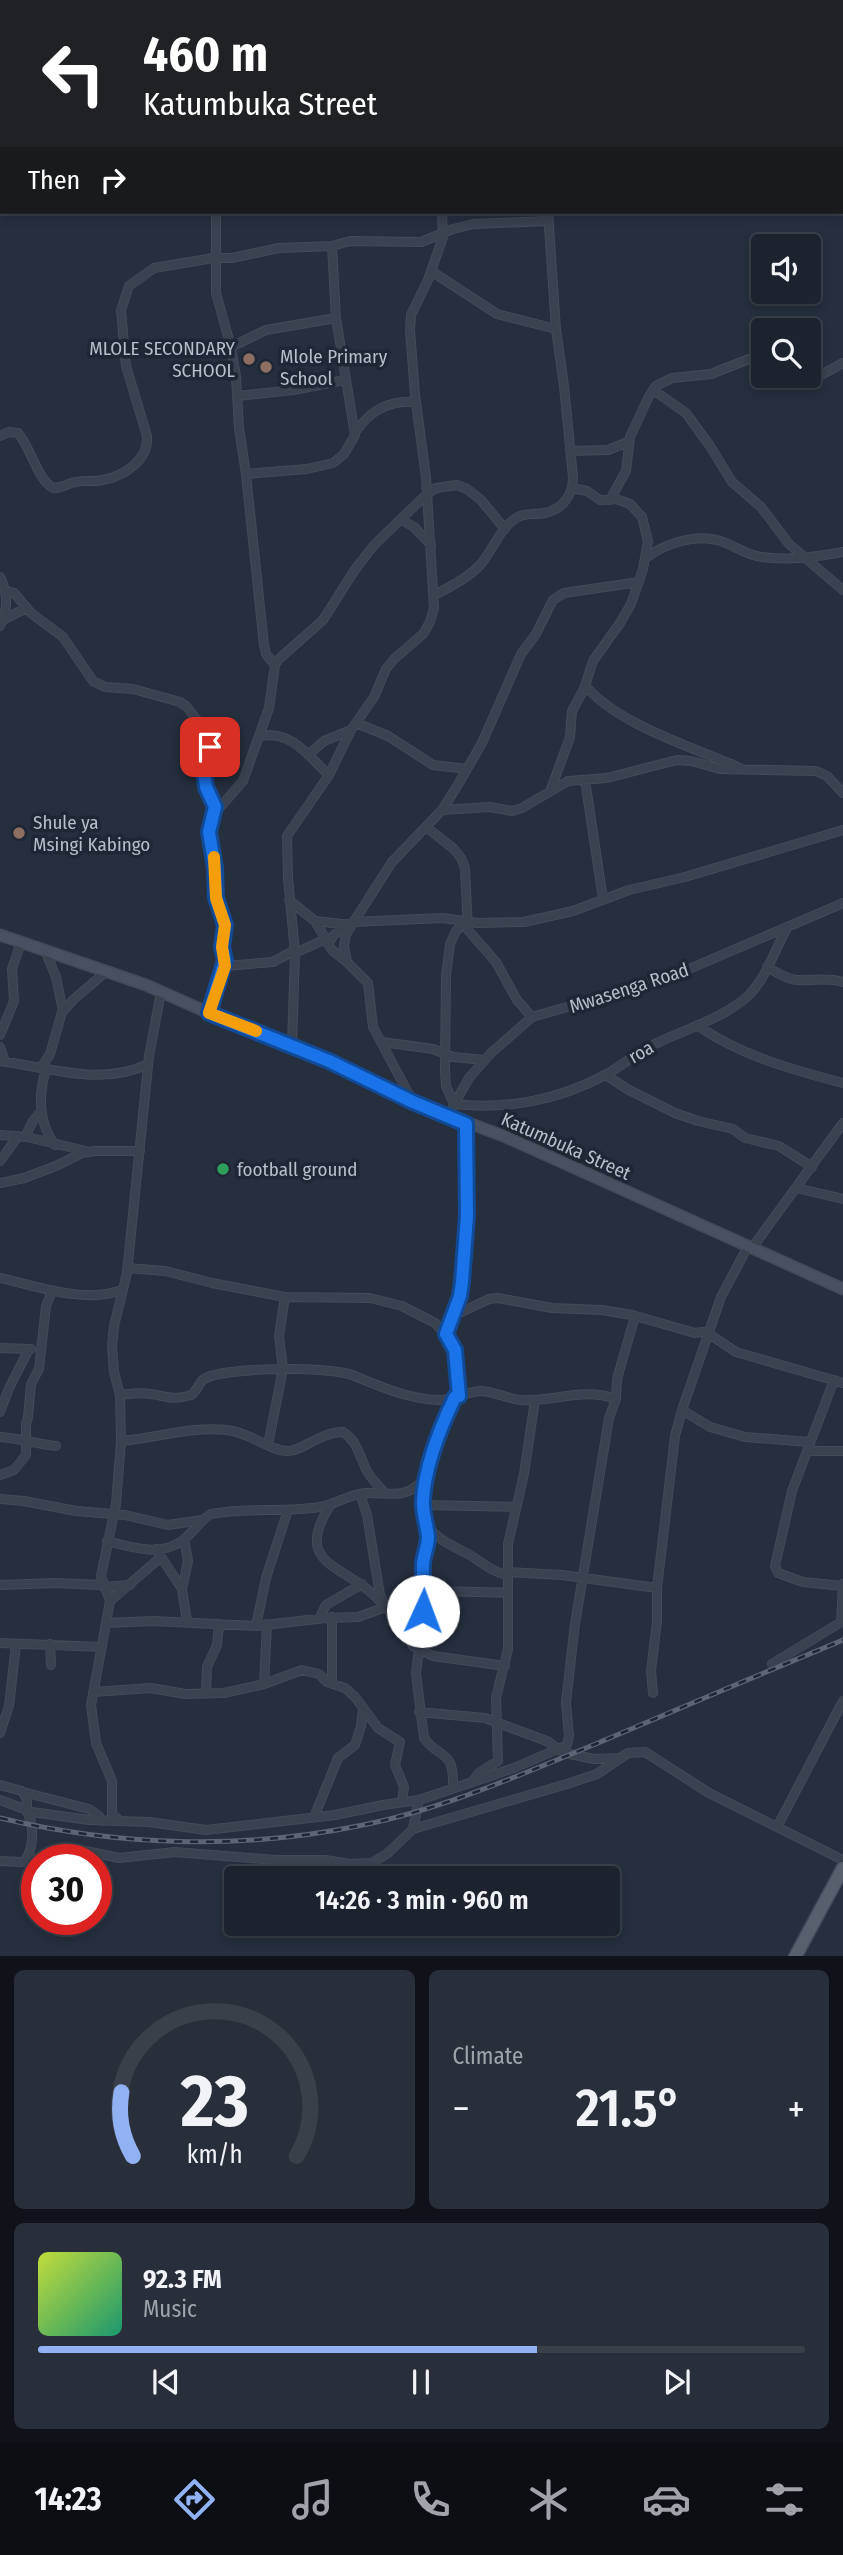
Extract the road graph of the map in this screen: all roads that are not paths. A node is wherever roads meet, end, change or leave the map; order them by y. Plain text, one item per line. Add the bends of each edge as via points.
1 (216, 214) edge
2 (442, 214) edge
3 (549, 216) edge
4 (443, 234) junction
5 (332, 246) junction
6 (217, 258) junction
7 (431, 271) junction
8 (336, 318) junction
9 (556, 329) junction
10 (231, 347) junction
11 (751, 359) edge
12 (843, 363) edge
13 (821, 375) edge
14 (345, 380) junction
15 (653, 390) junction
16 (237, 396) junction
17 (416, 402) junction
18 (356, 431) junction
19 (0, 436) edge
20 (628, 442) junction
21 (570, 451) junction
22 (246, 474) junction
23 (572, 488) junction
24 (427, 494) junction
25 (610, 500) junction
26 (402, 520) junction
27 (505, 529) junction
28 (431, 545) junction
29 (843, 552) edge
30 (802, 557) junction
31 (646, 558) junction
32 (0, 577) edge
33 (639, 582) junction
34 (843, 590) edge
35 (5, 591) junction
36 (435, 595) junction
37 (26, 608) junction
38 (1, 623) edge
39 (275, 666) junction
40 (585, 685) junction
41 (354, 727) junction
42 (261, 736) junction
43 (308, 755) junction
44 (467, 769) junction
45 (743, 769) junction
46 (329, 775) junction
47 (585, 780) junction
48 (550, 792) junction
49 (843, 793) edge
50 (442, 810) junction
51 (216, 812) junction
52 (426, 827) junction
53 (843, 830) edge
54 (289, 900) junction
55 (603, 900) junction
56 (843, 903) edge
57 (315, 921) junction
58 (466, 922) junction
59 (350, 924) junction
60 (786, 928) junction
61 (0, 934) edge
62 (21, 942) junction
63 (327, 942) junction
64 (45, 950) junction
65 (295, 951) junction
66 (347, 962) junction
67 (225, 966) junction
68 (767, 967) junction
69 (107, 971) junction
70 (843, 982) edge
71 (161, 992) junction
72 (63, 1011) junction
73 (209, 1013) junction
74 (532, 1017) junction
75 (697, 1025) junction
76 (0, 1035) edge
77 (382, 1042) junction
78 (292, 1045) junction
79 (0, 1047) edge
80 (444, 1054) junction
81 (485, 1060) junction
82 (3, 1061) edge
83 (148, 1064) junction
84 (43, 1069) junction
85 (606, 1075) junction
86 (843, 1083) edge
87 (413, 1102) junction
88 (451, 1110) junction
89 (41, 1111) junction
90 (843, 1123) edge
91 (466, 1124) junction
92 (0, 1135) edge
93 (22, 1136) junction
94 (55, 1145) junction
95 (140, 1151) junction
96 (89, 1152) junction
97 (0, 1161) edge
98 (812, 1167) junction
99 (0, 1183) edge
100 (796, 1188) junction
101 (843, 1199) edge
102 (750, 1247) junction
103 (127, 1268) junction
104 (0, 1278) edge
105 (843, 1289) edge
106 (52, 1290) junction
107 (122, 1290) junction
108 (285, 1297) junction
109 (453, 1315) junction
110 (635, 1316) junction
111 (709, 1332) junction
112 (446, 1334) junction
113 (41, 1347) junction
114 (0, 1348) edge
115 (29, 1349) junction
116 (283, 1369) junction
117 (838, 1382) edge
118 (5, 1389) edge
119 (120, 1395) junction
120 (457, 1397) junction
121 (616, 1399) junction
122 (535, 1400) junction
123 (682, 1410) junction
124 (0, 1412) edge
125 (0, 1437) edge
126 (25, 1441) junction
127 (121, 1441) junction
128 (268, 1445) junction
129 (56, 1446) dead end
130 (808, 1447) junction
131 (843, 1451) edge
132 (0, 1475) edge
133 (426, 1476) junction
134 (360, 1494) junction
135 (386, 1494) junction
136 (0, 1499) edge
137 (331, 1504) junction
138 (422, 1505) junction
139 (516, 1507) junction
140 (288, 1510) junction
141 (112, 1514) junction
142 (202, 1520) junction
143 (425, 1523) junction
144 (184, 1539) junction
145 (107, 1541) junction
146 (159, 1553) junction
147 (170, 1569) junction
148 (507, 1573) junction
149 (186, 1574) junction
150 (377, 1578) junction
151 (582, 1579) junction
152 (362, 1584) junction
153 (0, 1585) edge
154 (130, 1585) junction
155 (843, 1585) edge
156 (104, 1587) junction
157 (182, 1588) junction
158 (657, 1588) junction
159 (507, 1591) junction
160 (425, 1599) junction
161 (110, 1601) junction
162 (386, 1607) junction
163 (331, 1617) junction
164 (319, 1619) junction
165 (187, 1622) junction
166 (842, 1622) edge
167 (106, 1623) junction
168 (219, 1624) junction
169 (267, 1625) junction
170 (256, 1626) junction
171 (0, 1643) edge
172 (16, 1644) junction
173 (50, 1644) junction
174 (102, 1647) junction
175 (417, 1649) junction
176 (772, 1664) dead end
177 (51, 1665) dead end
178 (505, 1666) junction
179 (264, 1684) junction
180 (332, 1684) junction
181 (93, 1692) junction
182 (653, 1693) dead end
183 (206, 1694) junction
184 (843, 1701) edge
185 (363, 1708) junction
186 (419, 1712) junction
187 (3, 1714) edge
188 (495, 1721) junction
189 (0, 1733) edge
190 (558, 1750) junction
191 (620, 1758) junction
192 (472, 1782) junction
193 (0, 1785) edge
194 (453, 1788) junction
195 (23, 1793) junction
196 (0, 1800) edge
197 (419, 1800) junction
198 (402, 1802) junction
199 (27, 1810) junction
200 (314, 1817) junction
201 (101, 1821) junction
202 (121, 1821) junction
203 (777, 1827) junction
204 (413, 1829) junction
205 (31, 1844) edge
206 (112, 1856) edge
207 (843, 1860) edge
208 (0, 1861) edge
209 (21, 1861) edge
210 (843, 1868) edge
211 (795, 1956) edge

1 - 6 street
2 - 4 street
3 - 4 street via 474,224
3 - 9 street
4 - 5 street via 421,242 364,240
4 - 7 street
5 - 6 street via 288,247
5 - 8 street
6 - 10 street via 218,303
6 - 19 street via 154,268 128,286 124,295 123,352 148,443 130,469 104,480 53,488 43,480 18,433
7 - 9 street via 497,314
7 - 17 street via 410,318
8 - 10 street via 266,331
8 - 14 street
9 - 21 street
10 - 16 street
11 - 15 street via 711,374 672,378
12 - 13 street
14 - 16 street
14 - 18 street
15 - 20 street
15 - 30 street via 685,413 728,478 761,507
16 - 22 street
17 - 18 street via 381,407
17 - 24 street
18 - 22 street via 348,450 333,463
20 - 21 street via 608,450
20 - 25 street via 626,471
21 - 23 street
22 - 39 street via 264,645
23 - 25 street via 587,491 598,500
23 - 27 street via 568,498 553,510 519,517
24 - 26 street
24 - 27 street via 448,485 464,487
24 - 28 street
25 - 31 street via 630,504 642,517 647,531
26 - 28 street
26 - 39 street via 374,545 323,620
27 - 36 street via 480,566
28 - 36 street
29 - 30 street
30 - 31 street via 760,557 708,539 668,544
30 - 34 street
31 - 33 street
32 - 35 street
33 - 40 street via 628,611 593,661
33 - 44 street via 555,597 519,658
35 - 37 street via 14,593
35 - 38 street
36 - 41 street via 427,627 391,663
37 - 38 street
37 - 51 street via 63,637 93,681 186,706 210,735 204,773
39 - 42 street via 274,690
40 - 45 street via 629,719
40 - 48 street via 572,710 570,737
41 - 43 street via 324,741
41 - 44 street via 388,736 433,765
41 - 46 street
42 - 43 street via 283,736
42 - 51 street via 240,787
43 - 46 street
44 - 50 street
45 - 47 street via 677,760
45 - 49 street via 816,771
46 - 54 street via 287,836
47 - 48 street via 568,781
47 - 55 street
48 - 50 street via 512,811 490,807
50 - 52 street
51 - 67 street via 209,832 216,898 225,925
52 - 58 street via 461,858
52 - 59 street via 392,862
53 - 55 street
54 - 57 street
54 - 65 street
55 - 58 street via 524,922
56 - 60 street, Mwasenga Road
57 - 59 street
57 - 63 street
58 - 59 street via 434,918
58 - 74 street
58 - 80 street via 450,944
59 - 63 street
59 - 66 street via 344,940
60 - 68 street, roa
60 - 74 street, Mwasenga Road via 668,978
61 - 62 main road, Katumbuka Street
62 - 64 main road, Katumbuka Street
62 - 76 street via 12,970 14,1001
63 - 65 street
63 - 66 street
64 - 69 main road, Katumbuka Street
64 - 72 street via 57,977
65 - 67 street via 273,962
65 - 78 street
66 - 77 street via 368,983 373,1027
67 - 73 street
68 - 70 street via 799,981 827,978
68 - 75 street, roa via 750,994
69 - 71 main road, Katumbuka Street
69 - 72 street
71 - 73 main road, Katumbuka Street
71 - 83 street
72 - 84 street
73 - 78 main road, Katumbuka Street
74 - 81 street, Mwasenga Road
75 - 85 street, roa via 651,1046
75 - 86 street via 737,1048
77 - 80 street
77 - 87 street
78 - 87 main road, Katumbuka Street
79 - 82 street
80 - 81 street
80 - 88 street
81 - 88 street, Mwasenga Road
82 - 84 street
83 - 84 street via 109,1073
83 - 95 street
84 - 89 street
85 - 88 street, roa via 539,1100
85 - 98 street via 675,1113 779,1146
87 - 88 main road, Katumbuka Street
88 - 91 main road, Katumbuka Street
89 - 93 street
89 - 94 street
90 - 98 street
91 - 102 main road, Katumbuka Street via 506,1137
91 - 109 street via 467,1216 460,1296
92 - 93 street
93 - 94 street
93 - 97 street
94 - 96 street
95 - 96 street
95 - 103 street
96 - 99 street
98 - 100 street
100 - 101 street
100 - 102 street
102 - 105 main road, Katumbuka Street
102 - 111 street via 721,1297
103 - 107 street
103 - 108 street via 165,1271
104 - 106 street
106 - 107 street via 103,1294
106 - 113 street
107 - 119 street via 112,1346
108 - 112 street via 384,1300 435,1323
108 - 116 street via 279,1336
109 - 110 street via 498,1298
109 - 112 street
110 - 111 street via 689,1332
110 - 121 street
111 - 117 street via 736,1352
111 - 123 street
112 - 120 street via 455,1350
113 - 115 street
113 - 126 street via 31,1384
114 - 115 street
115 - 118 street
116 - 119 street via 205,1378 195,1393 180,1398
116 - 120 street via 338,1371 413,1397
116 - 128 street
117 - 130 street
118 - 124 street
119 - 127 street
120 - 122 street via 486,1391
120 - 133 street
121 - 122 street via 597,1393
121 - 151 street
122 - 139 street
123 - 130 street via 710,1427
123 - 158 street
125 - 126 street
126 - 129 street
126 - 132 street via 25,1458 14,1470
127 - 128 street via 200,1429 230,1430
127 - 141 street
128 - 135 street via 291,1451 324,1435 343,1432 357,1446 366,1470
130 - 131 street
130 - 155 street via 785,1516 776,1570 803,1582
133 - 135 street via 414,1489
133 - 138 street
134 - 135 street
134 - 137 street
134 - 150 street
136 - 141 street
137 - 140 street
137 - 152 street via 316,1548 328,1564
138 - 139 street
138 - 143 street
139 - 148 street
140 - 142 street via 227,1512
140 - 170 street
141 - 142 street via 168,1525
141 - 145 street
142 - 144 street
143 - 148 street via 445,1543 490,1570
143 - 160 street
144 - 146 street
144 - 149 street
145 - 146 street
145 - 156 street via 101,1576
146 - 147 street
146 - 154 street
147 - 149 street
147 - 157 street
148 - 151 street
148 - 159 street
149 - 157 street
150 - 152 street
150 - 162 street
151 - 158 street
151 - 190 street via 566,1702 569,1741
152 - 162 street
152 - 164 street via 326,1605
153 - 156 street
154 - 156 street
154 - 161 street
155 - 166 street
156 - 161 street
157 - 165 street
158 - 182 street via 650,1671
159 - 160 street via 444,1592
159 - 178 street
160 - 162 street
160 - 175 street
161 - 167 street
162 - 163 street via 366,1616
162 - 175 street
163 - 164 street
163 - 180 street
164 - 169 street
165 - 167 street
165 - 168 street
166 - 176 street
167 - 174 street
168 - 170 street
168 - 183 street via 217,1645 207,1667
169 - 170 street
169 - 179 street
171 - 172 street
172 - 173 street
172 - 187 street via 10,1698
173 - 174 street
173 - 177 street
174 - 181 street
175 - 178 street via 433,1656
175 - 186 street
178 - 188 street
179 - 180 street via 302,1670
179 - 183 street
180 - 185 street via 345,1688
181 - 183 street via 151,1688
181 - 202 street via 96,1743 112,1781 112,1814
184 - 203 street
185 - 198 street via 378,1728 400,1742 395,1760 404,1787
185 - 200 street via 355,1745 338,1758
186 - 188 street
186 - 194 street via 424,1738 449,1760
187 - 189 street
188 - 190 street via 549,1742
188 - 192 street via 498,1760
190 - 191 street via 594,1759
190 - 192 street
191 - 203 street via 645,1752 703,1790
191 - 204 street via 597,1774
192 - 194 street
193 - 195 street
194 - 197 street
195 - 199 street
195 - 201 street via 89,1809
196 - 199 street
197 - 198 street
197 - 204 street
198 - 200 street
199 - 201 street
199 - 205 street
200 - 202 street via 206,1830
201 - 202 street
203 - 207 street
204 - 206 street via 378,1861 363,1864 186,1852
208 - 209 street
210 - 211 main road

